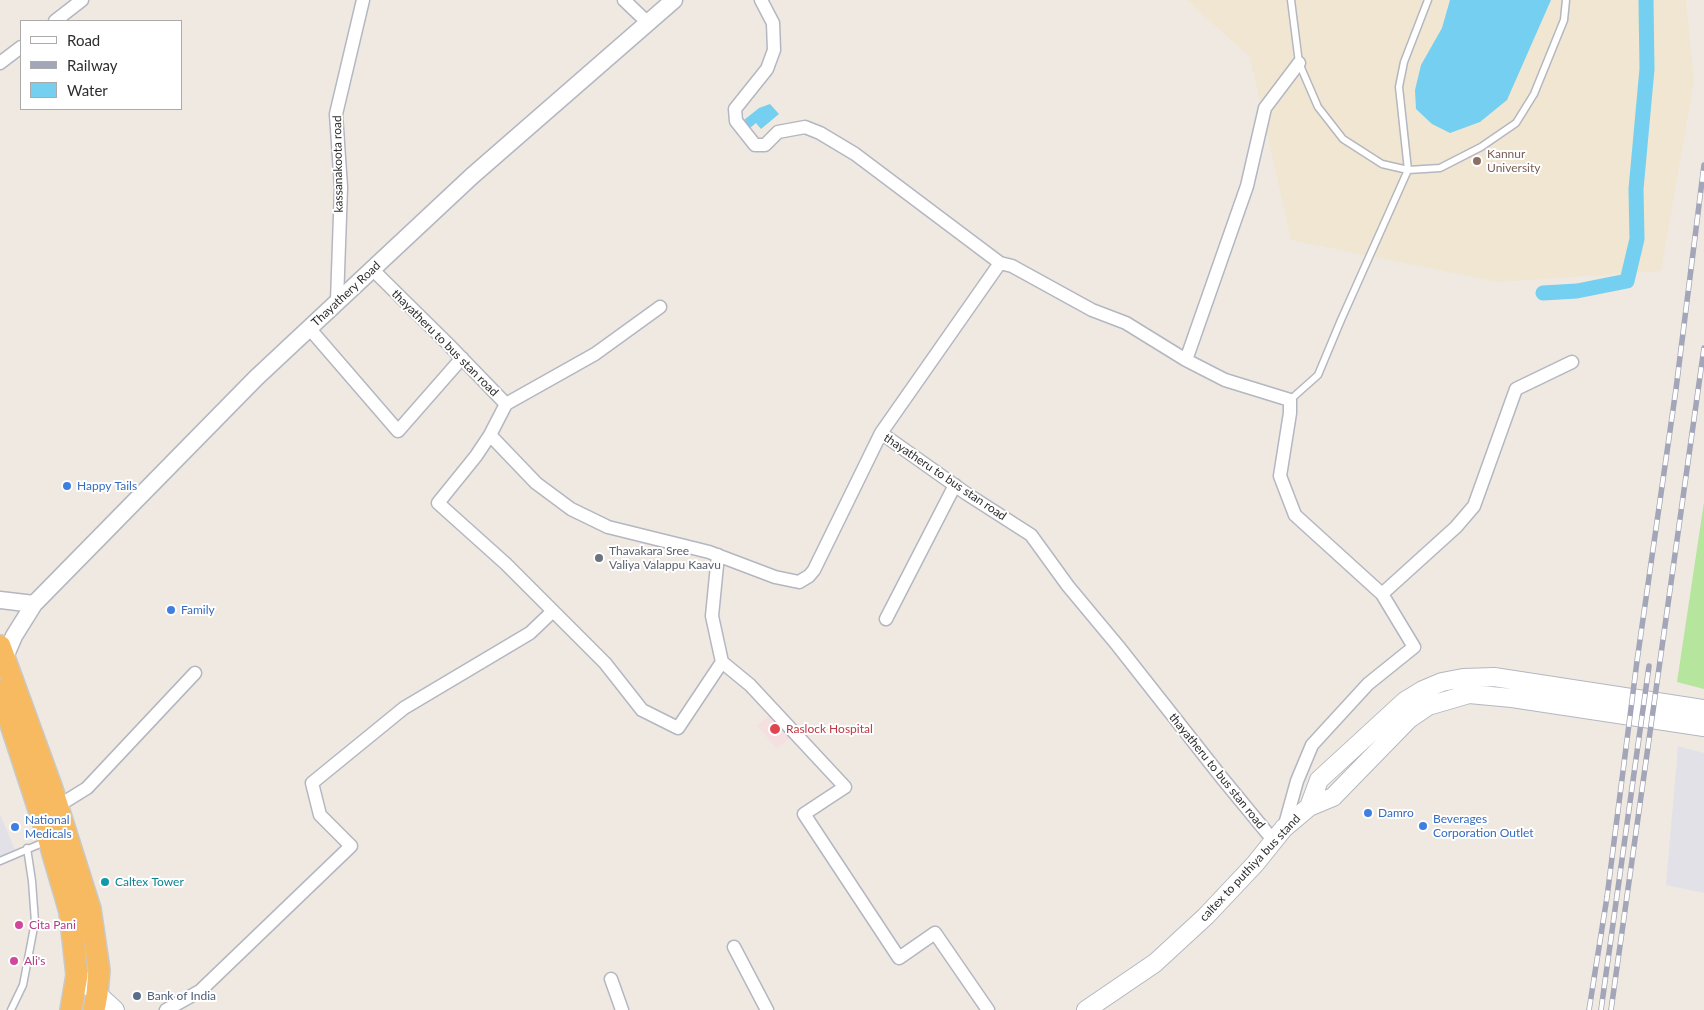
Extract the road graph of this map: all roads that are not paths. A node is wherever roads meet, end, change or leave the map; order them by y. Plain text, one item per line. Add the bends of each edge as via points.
1 (82, 0) edge
2 (363, 0) edge
3 (624, 0) edge
4 (674, 0) edge
5 (761, 0) edge
6 (1291, 0) edge
7 (1428, 0) edge
8 (1566, 0) edge
9 (56, 20) edge
10 (648, 23) junction
11 (20, 48) edge
12 (1299, 63) junction
13 (0, 64) edge
14 (1408, 170) junction
15 (1000, 263) junction
16 (372, 269) junction
17 (337, 301) junction
18 (660, 306) dead end
19 (309, 328) junction
20 (462, 358) junction
21 (1186, 360) junction
22 (1572, 362) dead end
23 (1290, 400) junction
24 (506, 404) junction
25 (880, 433) junction
26 (490, 435) junction
27 (955, 485) junction
28 (718, 555) junction
29 (1382, 594) junction
30 (0, 600) edge
31 (34, 604) junction
32 (553, 611) junction
33 (886, 619) dead end
34 (2, 651) edge
35 (722, 662) junction
36 (196, 673) dead end
37 (0, 691) edge
38 (1704, 709) edge
39 (1704, 727) edge
40 (58, 806) junction
41 (1309, 807) junction
42 (1279, 834) junction
43 (49, 840) junction
44 (27, 848) junction
45 (0, 861) edge
46 (734, 947) dead end
47 (77, 975) junction
48 (611, 979) dead end
49 (96, 1002) edge
50 (11, 1010) edge
51 (71, 1010) edge
52 (114, 1010) edge
53 (166, 1010) edge
54 (622, 1010) edge
55 (767, 1010) edge
56 (988, 1010) edge
57 (1086, 1010) edge

1 - 9 street
2 - 17 street, kassanakoota road via 336,114 341,186
3 - 10 street
4 - 10 street, Thayathery Road
5 - 15 street via 773,23 774,50 767,69 735,109 736,121 751,141 755,145 765,145 778,132 805,127 820,133 855,154
6 - 12 lane
7 - 14 lane via 1404,62 1399,87
8 - 14 lane via 1564,20 1534,94 1516,123 1482,147 1440,168
10 - 16 street, Thayathery Road via 472,176
11 - 13 street
12 - 14 lane via 1318,106 1343,139 1382,164
12 - 21 street via 1265,108 1247,186
14 - 23 lane via 1318,375
15 - 21 street via 1012,266 1092,310 1126,323
15 - 25 street
16 - 17 street, Thayathery Road
16 - 20 street, thayatheru to bus stan road
17 - 19 street, Thayathery Road
18 - 24 street via 595,354
19 - 20 street via 398,431
19 - 31 street, Thayathery Road
20 - 24 street, thayatheru to bus stan road
21 - 23 street via 1225,380
22 - 29 street via 1516,389 1474,506 1456,527
23 - 29 street via 1280,476 1295,515
24 - 26 street, thayatheru to bus stan road
25 - 27 street, thayatheru to bus stan road
25 - 28 street, thayatheru to bus stan road via 809,576 799,582 786,580
26 - 28 street, thayatheru to bus stan road via 536,482 570,509 608,527
26 - 32 street via 438,503
27 - 33 street
27 - 42 street, thayatheru to bus stan road via 1031,535 1222,778
28 - 35 street via 712,616
29 - 42 street via 1414,647 1368,684 1312,745
30 - 31 street
31 - 34 street, Thayathery Road
32 - 35 street via 605,663 642,710 678,728
32 - 53 street via 530,633 404,708 312,783 320,815 350,846 200,991
34 - 40 highway
35 - 56 street via 750,685 844,787 804,814 899,958 935,933
36 - 40 street via 87,788
37 - 43 highway
38 - 41 main road via 1494,677 1442,682 1406,701 1319,780
39 - 41 main road, caltex to puthiya bus stand via 1469,694 1428,706 1408,719 1334,797
40 - 49 highway via 90,909 99,970
41 - 42 main road, caltex to puthiya bus stand
42 - 57 main road, caltex to puthiya bus stand via 1255,864 1178,943 1148,968
43 - 44 lane
43 - 47 highway via 70,912
44 - 45 lane
44 - 50 lane via 35,922 23,985
46 - 55 street
47 - 49 main road
47 - 51 highway
48 - 54 street
49 - 52 main road

